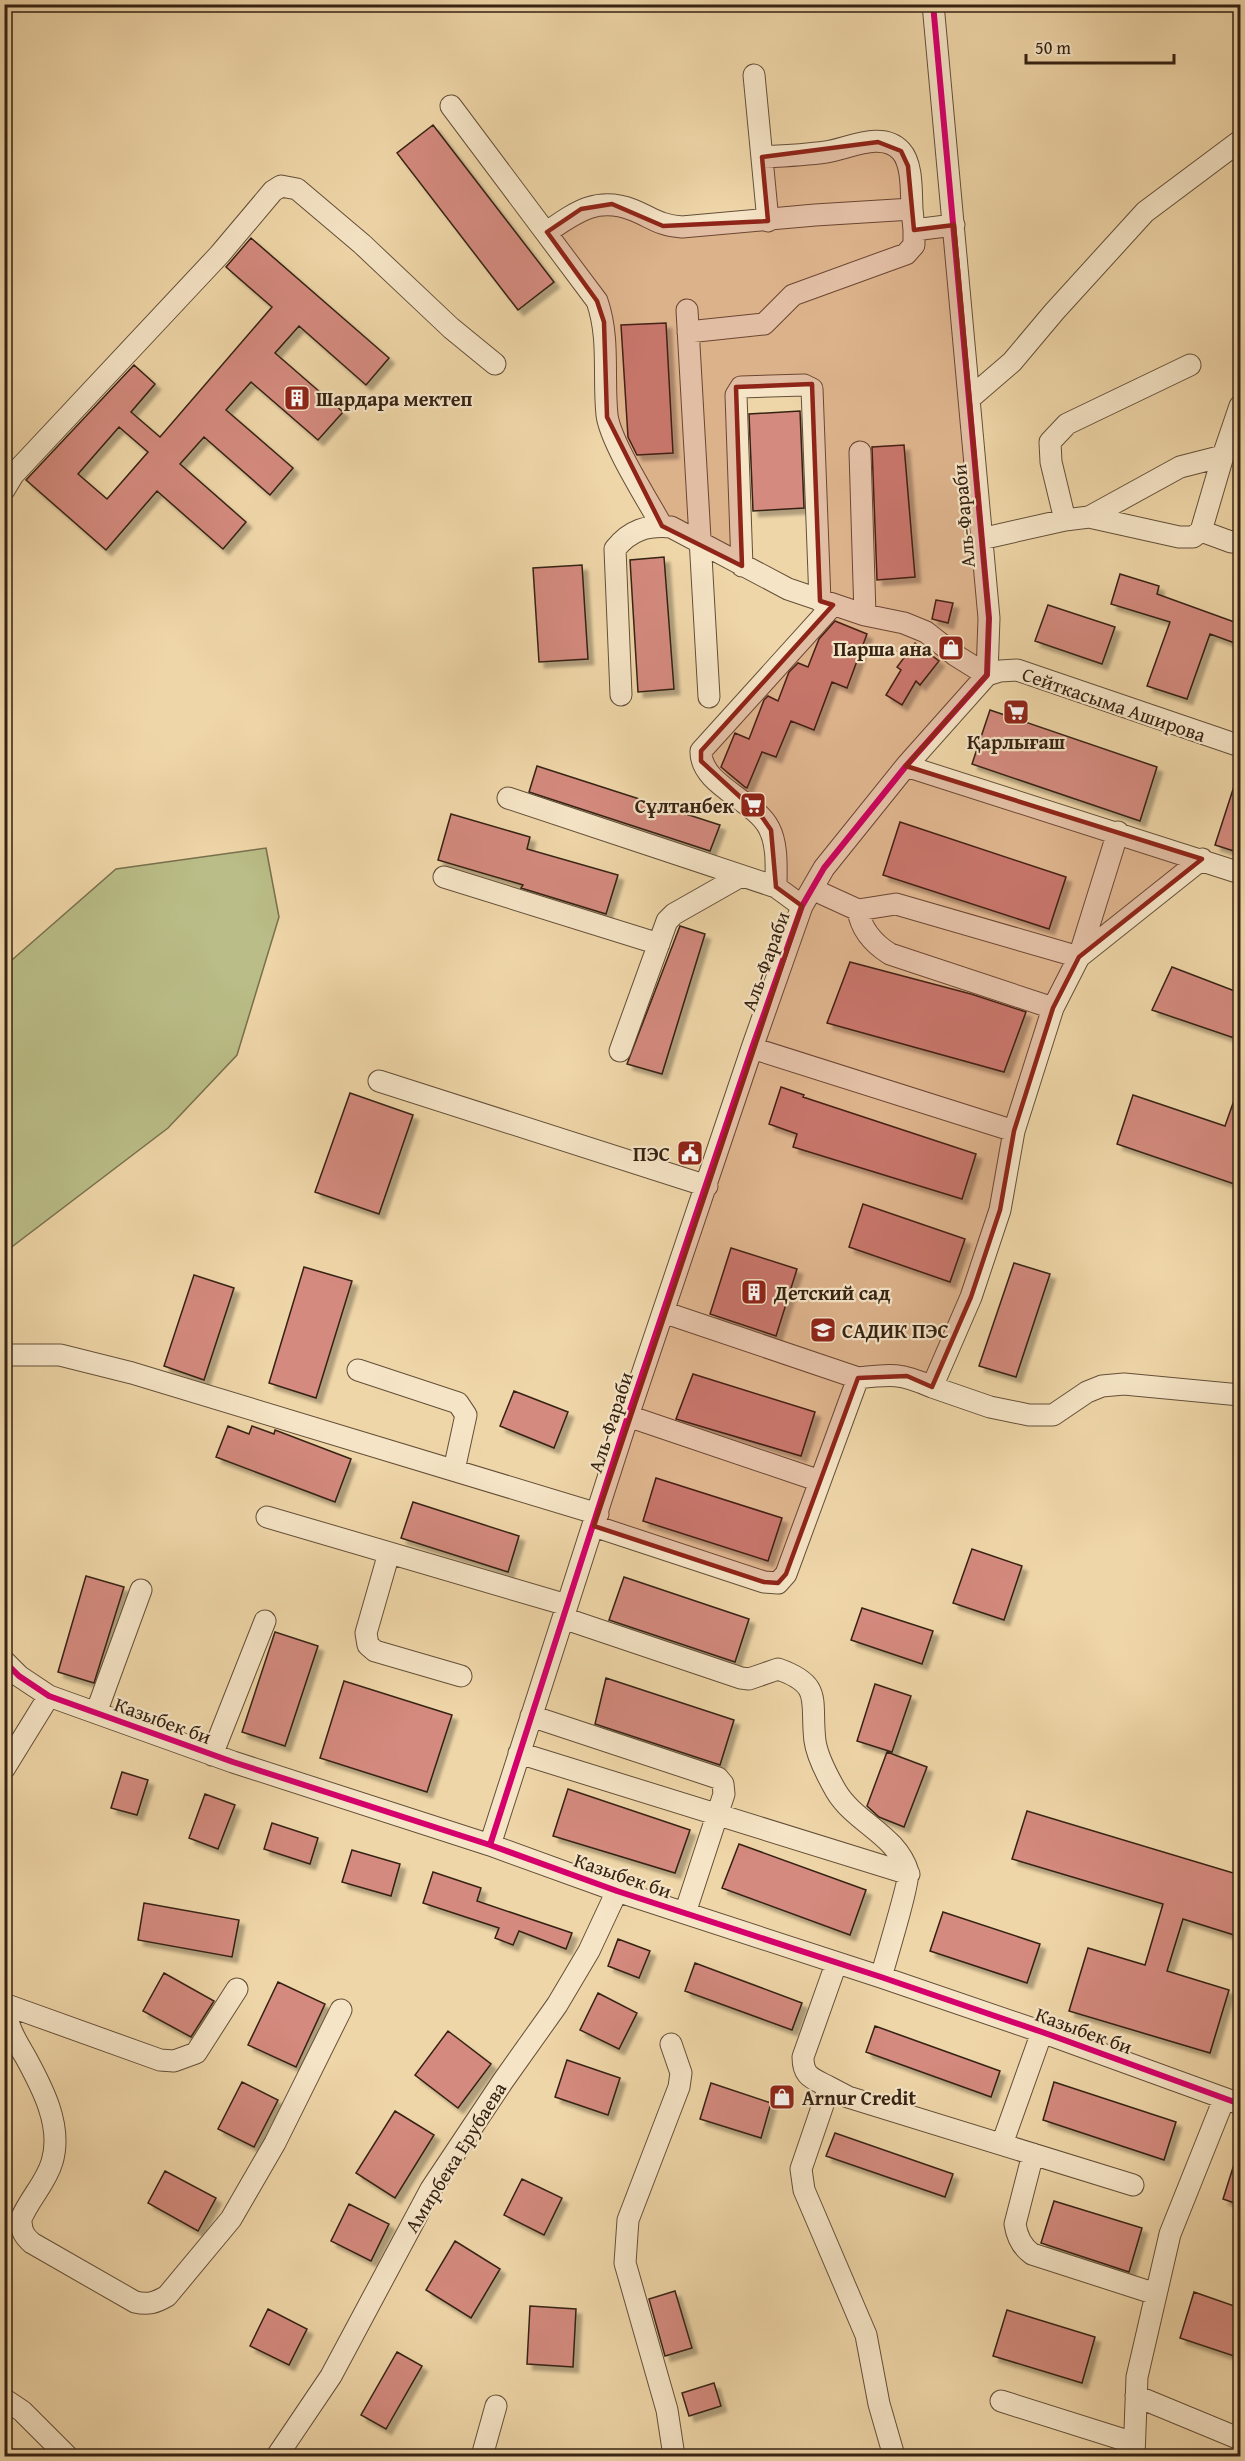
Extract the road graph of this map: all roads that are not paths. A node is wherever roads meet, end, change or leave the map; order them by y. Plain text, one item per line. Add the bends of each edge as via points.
1 (933, 4) edge
2 (754, 75) dead end
3 (451, 106) dead end
4 (1240, 141) edge
5 (762, 157) junction
6 (913, 220) junction
7 (768, 221) junction
8 (954, 225) junction
9 (547, 232) junction
10 (687, 310) dead end
11 (688, 332) junction
12 (495, 364) dead end
13 (1190, 365) dead end
14 (969, 399) junction
15 (1240, 406) edge
16 (860, 452) dead end
17 (1223, 456) junction
18 (4, 490) edge
19 (1089, 517) junction
20 (1065, 520) junction
21 (662, 526) junction
22 (1201, 531) junction
23 (981, 539) junction
24 (1240, 541) edge
25 (700, 543) junction
26 (742, 566) junction
27 (826, 603) junction
28 (865, 615) junction
29 (987, 675) junction
30 (621, 695) dead end
31 (709, 697) dead end
32 (1240, 747) edge
33 (906, 766) junction
34 (508, 798) dead end
35 (1118, 832) junction
36 (1202, 859) junction
37 (1240, 873) edge
38 (741, 876) junction
39 (444, 877) dead end
40 (776, 887) junction
41 (807, 898) junction
42 (858, 910) junction
43 (658, 944) junction
44 (1079, 957) junction
45 (1053, 1008) junction
46 (752, 1047) junction
47 (620, 1051) dead end
48 (379, 1081) dead end
49 (1014, 1131) junction
50 (706, 1186) junction
51 (663, 1312) junction
52 (4, 1356) edge
53 (358, 1370) dead end
54 (858, 1378) junction
55 (932, 1387) junction
56 (1240, 1395) edge
57 (628, 1416) junction
58 (454, 1470) junction
59 (820, 1481) junction
60 (267, 1517) dead end
61 (596, 1520) junction
62 (389, 1553) junction
63 (141, 1590) dead end
64 (565, 1612) junction
65 (265, 1621) dead end
66 (4, 1661) edge
67 (461, 1676) dead end
68 (49, 1696) junction
69 (96, 1713) junction
70 (531, 1716) junction
71 (519, 1754) junction
72 (212, 1755) junction
73 (4, 1769) edge
74 (718, 1815) junction
75 (490, 1845) junction
76 (909, 1874) junction
77 (617, 1891) junction
78 (685, 1913) junction
79 (836, 1964) junction
80 (881, 1977) junction
81 (237, 1989) dead end
82 (5, 2004) edge
83 (341, 2010) dead end
84 (1042, 2032) junction
85 (671, 2044) dead end
86 (829, 2087) junction
87 (1232, 2102) edge
88 (1002, 2145) junction
89 (1033, 2154) junction
90 (1133, 2185) dead end
91 (1156, 2294) junction
92 (1136, 2396) junction
93 (4, 2398) edge
94 (1001, 2400) dead end
95 (496, 2406) dead end
96 (1240, 2439) edge
97 (1134, 2450) edge
98 (66, 2457) edge
99 (277, 2457) edge
100 (482, 2457) edge
101 (674, 2457) edge
102 (894, 2457) edge

1 - 8 street, Аль-Фараби
2 - 5 street
3 - 9 street
4 - 14 street via 1145,212 1012,362
5 - 6 street via 828,152 854,144 888,144 901,151 908,166
5 - 7 street
6 - 7 street via 816,215
6 - 8 street
6 - 11 street via 914,245 906,254 794,295 764,324
7 - 9 street via 663,226 612,204 581,209
8 - 14 street, Аль-Фараби
9 - 21 street via 597,302 604,322 607,417
10 - 11 street
11 - 25 street
12 - 18 street via 314,203 297,189 281,186 13,475
13 - 20 street via 1067,424 1050,442
14 - 23 street, Аль-Фараби
15 - 17 street
16 - 28 street
17 - 19 street via 1180,467
17 - 22 street
19 - 20 street
19 - 22 street via 1179,537 1193,537
20 - 23 street
21 - 25 street
21 - 30 street via 626,535 615,549
22 - 24 street via 1231,542
23 - 29 street, Аль-Фараби via 989,618
25 - 26 street
25 - 31 street
26 - 27 street via 788,590
26 - 27 street via 736,395 741,387 804,385 812,389
27 - 28 street
27 - 40 street via 701,751 706,770 762,816 771,830
28 - 29 street via 926,632
29 - 32 street, Сейткасыма Аширова via 1017,670
29 - 33 street, Аль-Фараби
33 - 35 street
33 - 41 street, Аль-Фараби via 824,868
34 - 38 street
35 - 36 street
35 - 44 street
36 - 37 street
36 - 44 street
38 - 40 street
38 - 43 street via 674,914
39 - 43 street
40 - 41 street
41 - 42 street
41 - 46 street, Аль-Фараби
42 - 44 street via 896,904
42 - 45 street via 860,921 877,946 891,954
43 - 47 street
44 - 45 street
45 - 49 street
46 - 49 street
46 - 50 street, Аль-Фараби
48 - 50 street
49 - 55 street via 1000,1210 971,1297
50 - 51 street, Аль-Фараби
51 - 54 street
51 - 57 street, Аль-Фараби
52 - 58 street via 60,1355 93,1363
53 - 58 street via 458,1403 463,1408 466,1415
54 - 55 street via 900,1375
54 - 59 street
55 - 56 street via 990,1407 1029,1415 1053,1415 1102,1386 1124,1384
57 - 59 street
57 - 61 street, Аль-Фараби
58 - 61 street
59 - 61 street via 786,1574 778,1583 764,1582
60 - 62 street
61 - 64 street, Аль-Фараби
62 - 64 street
62 - 67 street via 366,1634 368,1645 375,1651
63 - 69 street
64 - 70 street, Аль-Фараби
64 - 76 street via 741,1678 778,1669 804,1681 814,1701 815,1743 837,1793 863,1821 891,1842
65 - 72 street
66 - 68 street, Казыбек би
68 - 69 street, Казыбек би
68 - 73 street
69 - 72 street, Казыбек би
70 - 71 street, Аль-Фараби
70 - 74 street via 718,1778 724,1794
71 - 74 street
71 - 75 street, Аль-Фараби
72 - 75 street, Казыбек би
74 - 76 street
74 - 78 street
75 - 77 street, Казыбек би
76 - 80 street
77 - 78 street, Казыбек би
77 - 99 street, Амирбека Ерубаева via 589,1951 557,2005 430,2189 331,2376
78 - 79 street, Казыбек би
79 - 80 street, Казыбек би
79 - 86 street via 803,2057 803,2069
80 - 84 street, Казыбек би
81 - 82 street via 196,2053 174,2061 160,2060
82 - 83 street via 7,2025 46,2097 55,2144 52,2162 21,2219 24,2236 135,2302 146,2304 167,2296 231,2219 275,2143
84 - 87 street, Казыбек би
84 - 88 street
85 - 101 street via 681,2073 680,2087 628,2220 625,2263 667,2410
86 - 88 street via 848,2097
86 - 102 street via 801,2169 804,2190 866,2335
87 - 91 street via 1170,2234
88 - 89 street
89 - 90 street
89 - 91 street via 1016,2224 1016,2233 1025,2249
91 - 92 street
92 - 96 street
92 - 97 street
93 - 98 street
94 - 97 street
95 - 100 street

